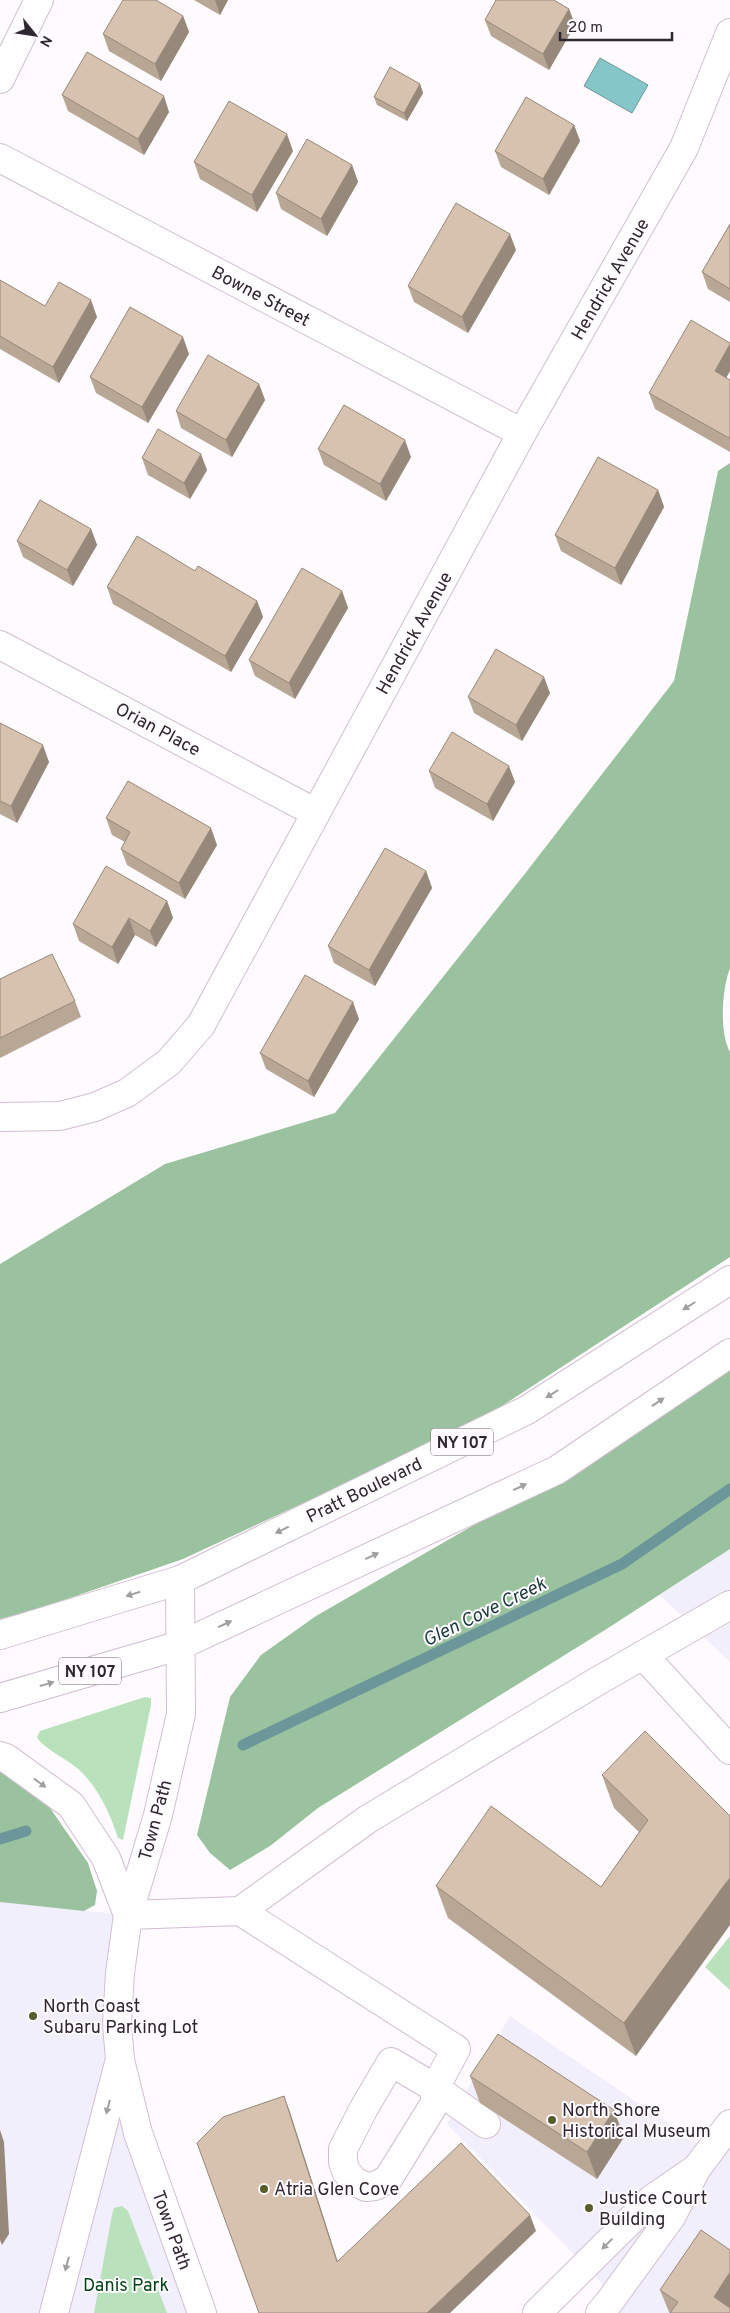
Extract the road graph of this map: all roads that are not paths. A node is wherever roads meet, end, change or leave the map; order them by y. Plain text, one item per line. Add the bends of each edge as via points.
1 (39, 0) edge
2 (730, 33) edge
3 (0, 79) edge
4 (0, 158) edge
5 (522, 434) junction
6 (0, 645) edge
7 (316, 813) junction
8 (0, 1117) edge
9 (730, 1280) edge
10 (730, 1353) edge
11 (180, 1580) junction
12 (730, 1605) edge
13 (0, 1635) edge
14 (181, 1645) junction
15 (643, 1655) junction
16 (0, 1698) edge
17 (730, 1750) edge
18 (0, 1756) edge
19 (240, 1911) junction
20 (128, 1915) junction
21 (120, 2060) junction
22 (486, 2124) dead end
23 (730, 2124) edge
24 (697, 2168) junction
25 (54, 2313) edge
26 (202, 2313) edge
27 (537, 2313) edge
28 (600, 2313) edge

1 - 3 main road
2 - 5 main road, Hendrick Avenue via 684,148
4 - 5 main road, Bowne Street
5 - 7 main road, Hendrick Avenue
6 - 7 main road, Orian Place
7 - 8 main road, Hendrick Avenue via 201,1025 169,1062 127,1094 95,1107 60,1116
9 -> 11 main road, Pratt Boulevard / NY 107 via 527,1410
14 -> 10 main road, NY 107 via 557,1470
11 -> 13 main road, Pratt Boulevard / NY 107
11 - 14 main road, Town Path
12 - 15 main road
16 -> 14 main road, NY 107
14 - 20 main road, Town Path via 181,1714 158,1815
15 - 17 main road
15 - 19 main road via 368,1819
18 -> 20 main road via 72,1805 106,1858
19 - 20 main road
19 - 22 main road via 456,2049 435,2088
20 - 21 main road, Town Path via 118,1995
21 -> 25 main road, Town Path
21 - 26 main road, Town Path via 138,2134
23 - 24 main road
24 -> 27 main road via 652,2199
24 - 28 main road via 671,2218

